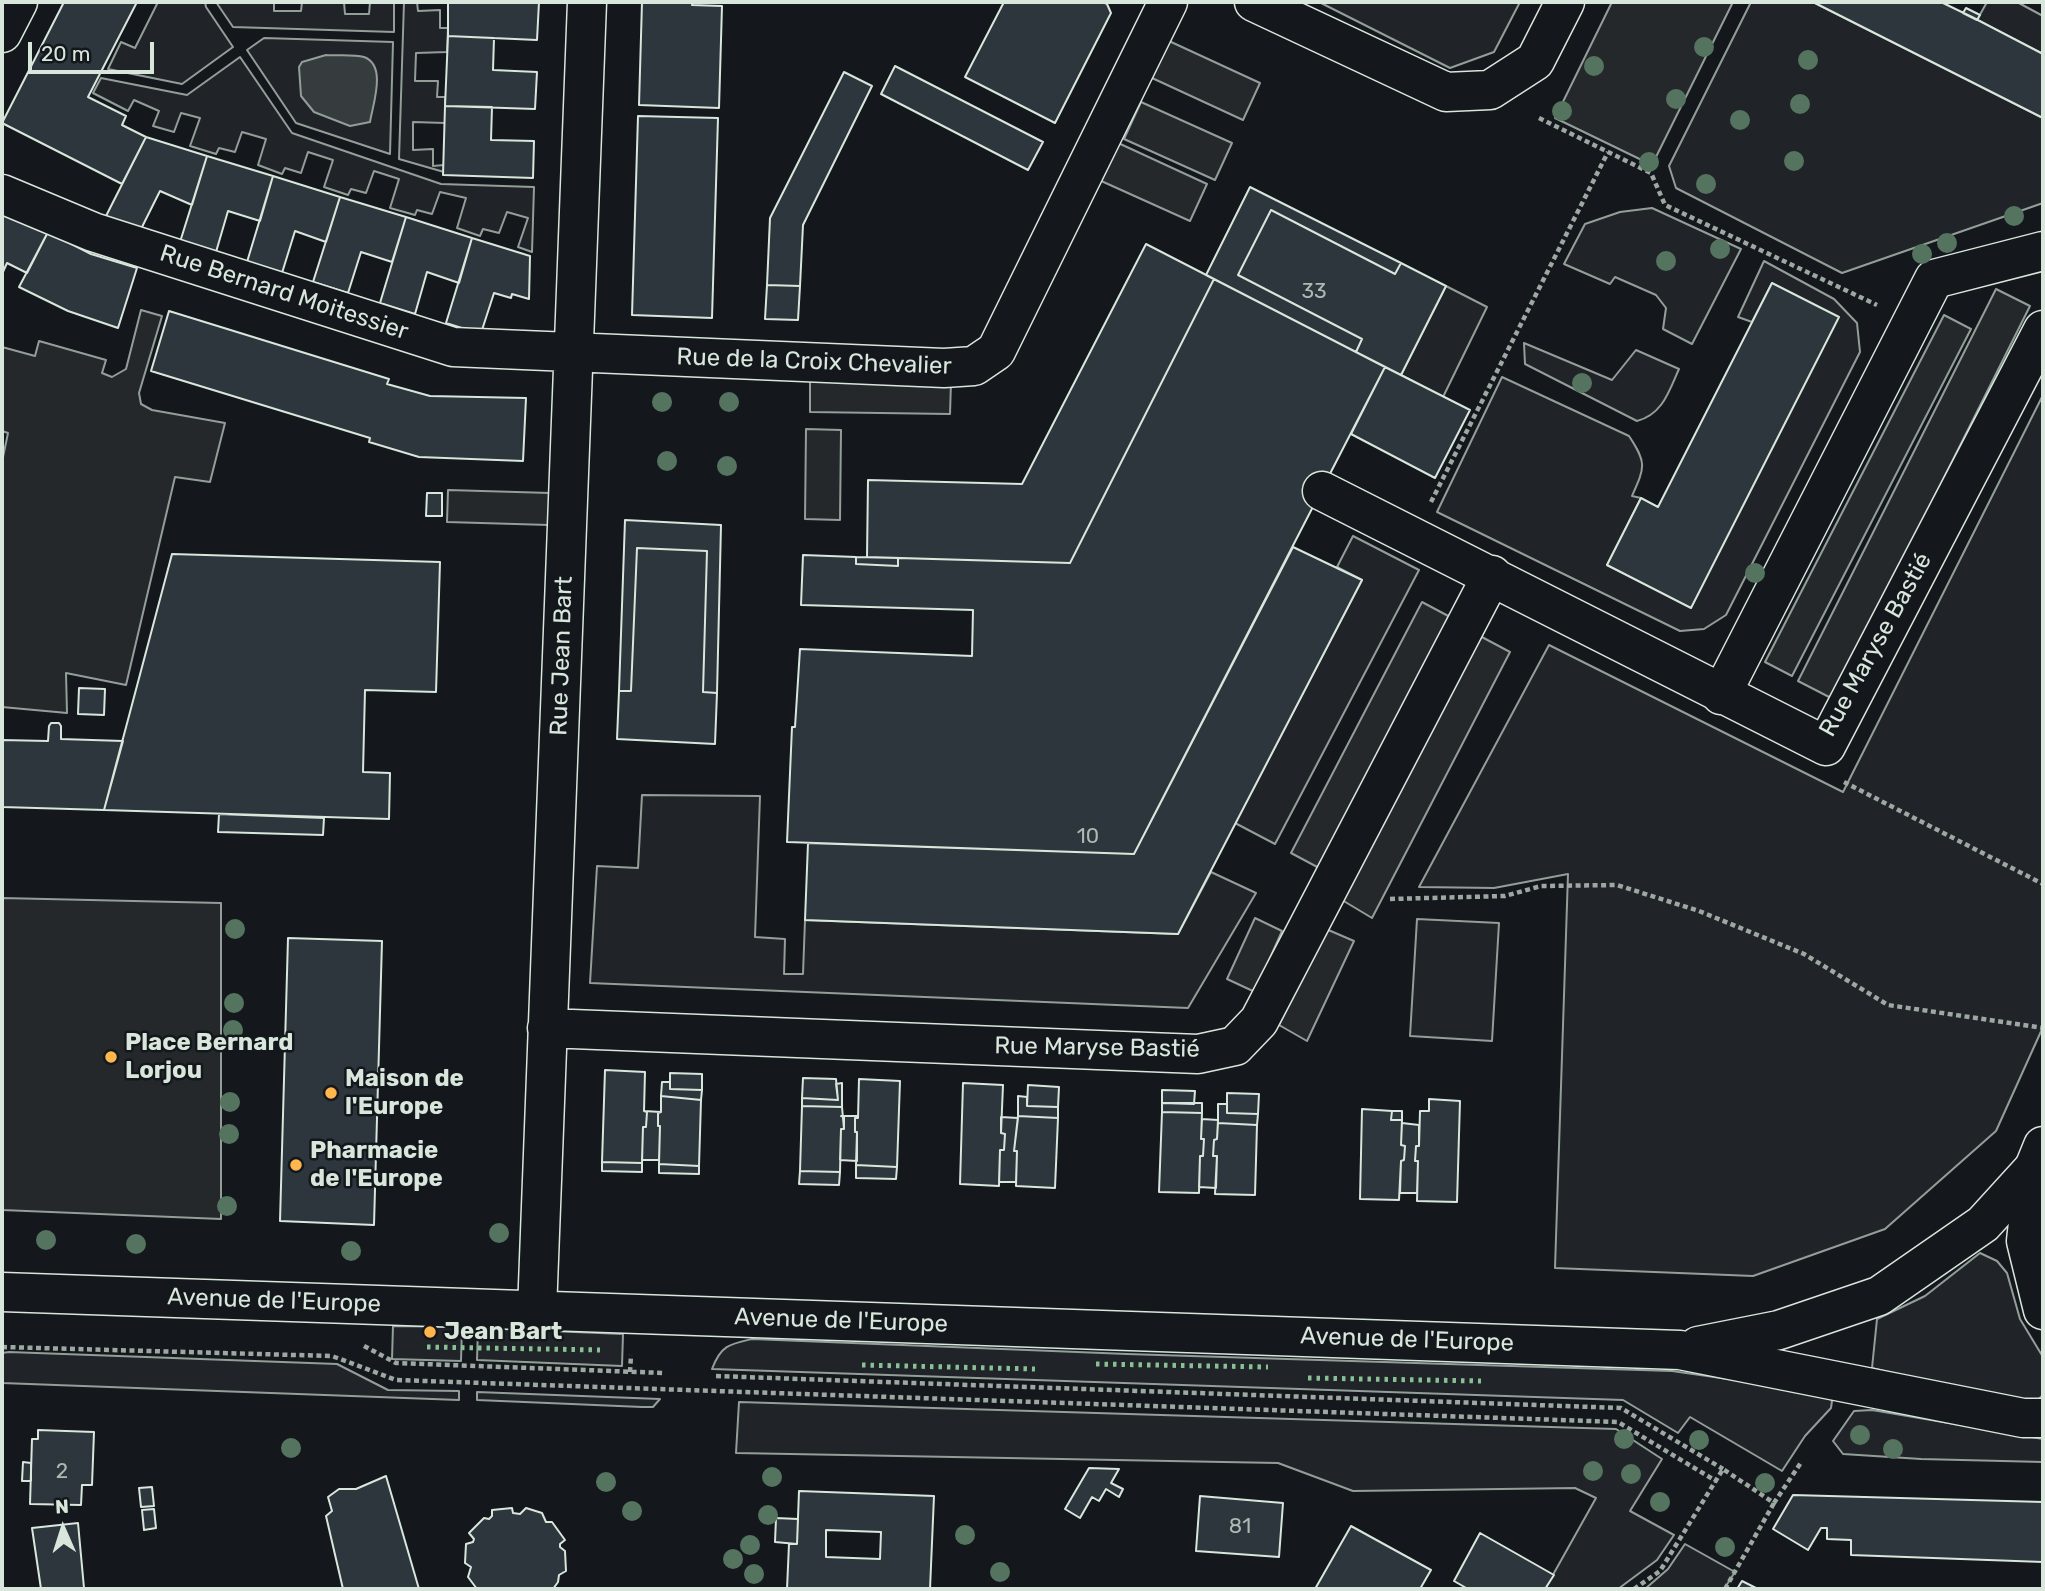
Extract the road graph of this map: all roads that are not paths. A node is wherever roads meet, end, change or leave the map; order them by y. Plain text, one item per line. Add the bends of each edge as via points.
1 (18, 2) edge
2 (587, 2) edge
3 (1168, 2) edge
4 (1254, 2) edge
5 (1566, 2) edge
6 (2, 33) edge
7 (2, 194) edge
8 (2043, 251) edge
9 (2043, 330) edge
10 (574, 353) junction
11 (1322, 491) dead end
12 (1492, 575) junction
13 (1721, 695) junction
14 (548, 1028) junction
15 (2039, 1157) edge
16 (2, 1292) edge
17 (2043, 1310) edge
18 (537, 1311) junction
19 (1679, 1350) junction
20 (2043, 1418) edge

1 - 6 street
2 - 10 street, Rue Jean Bart
3 - 10 street, Rue de la Croix Chevalier via 996,351 974,366
4 - 5 street via 1446,92 1490,89 1535,61
7 - 10 street, Rue Bernard Moitessier via 93,232 453,347
8 - 13 street via 1934,279
9 - 13 street, Rue Maryse Bastié via 1826,746
10 - 14 street, Rue Jean Bart
11 - 12 street, Rue Maryse Bastié
12 - 13 street, Rue Maryse Bastié
12 - 14 street, Rue Maryse Bastié via 1259,1021 1235,1046 1198,1054
14 - 18 street, Rue Jean Bart
15 - 17 street via 2026,1241
15 - 19 street, Avenue de l'Europe via 1983,1224 1880,1296 1779,1330
16 - 18 street, Avenue de l'Europe
18 - 19 street, Avenue de l'Europe
19 - 20 street, Avenue de l'Europe via 2023,1418

